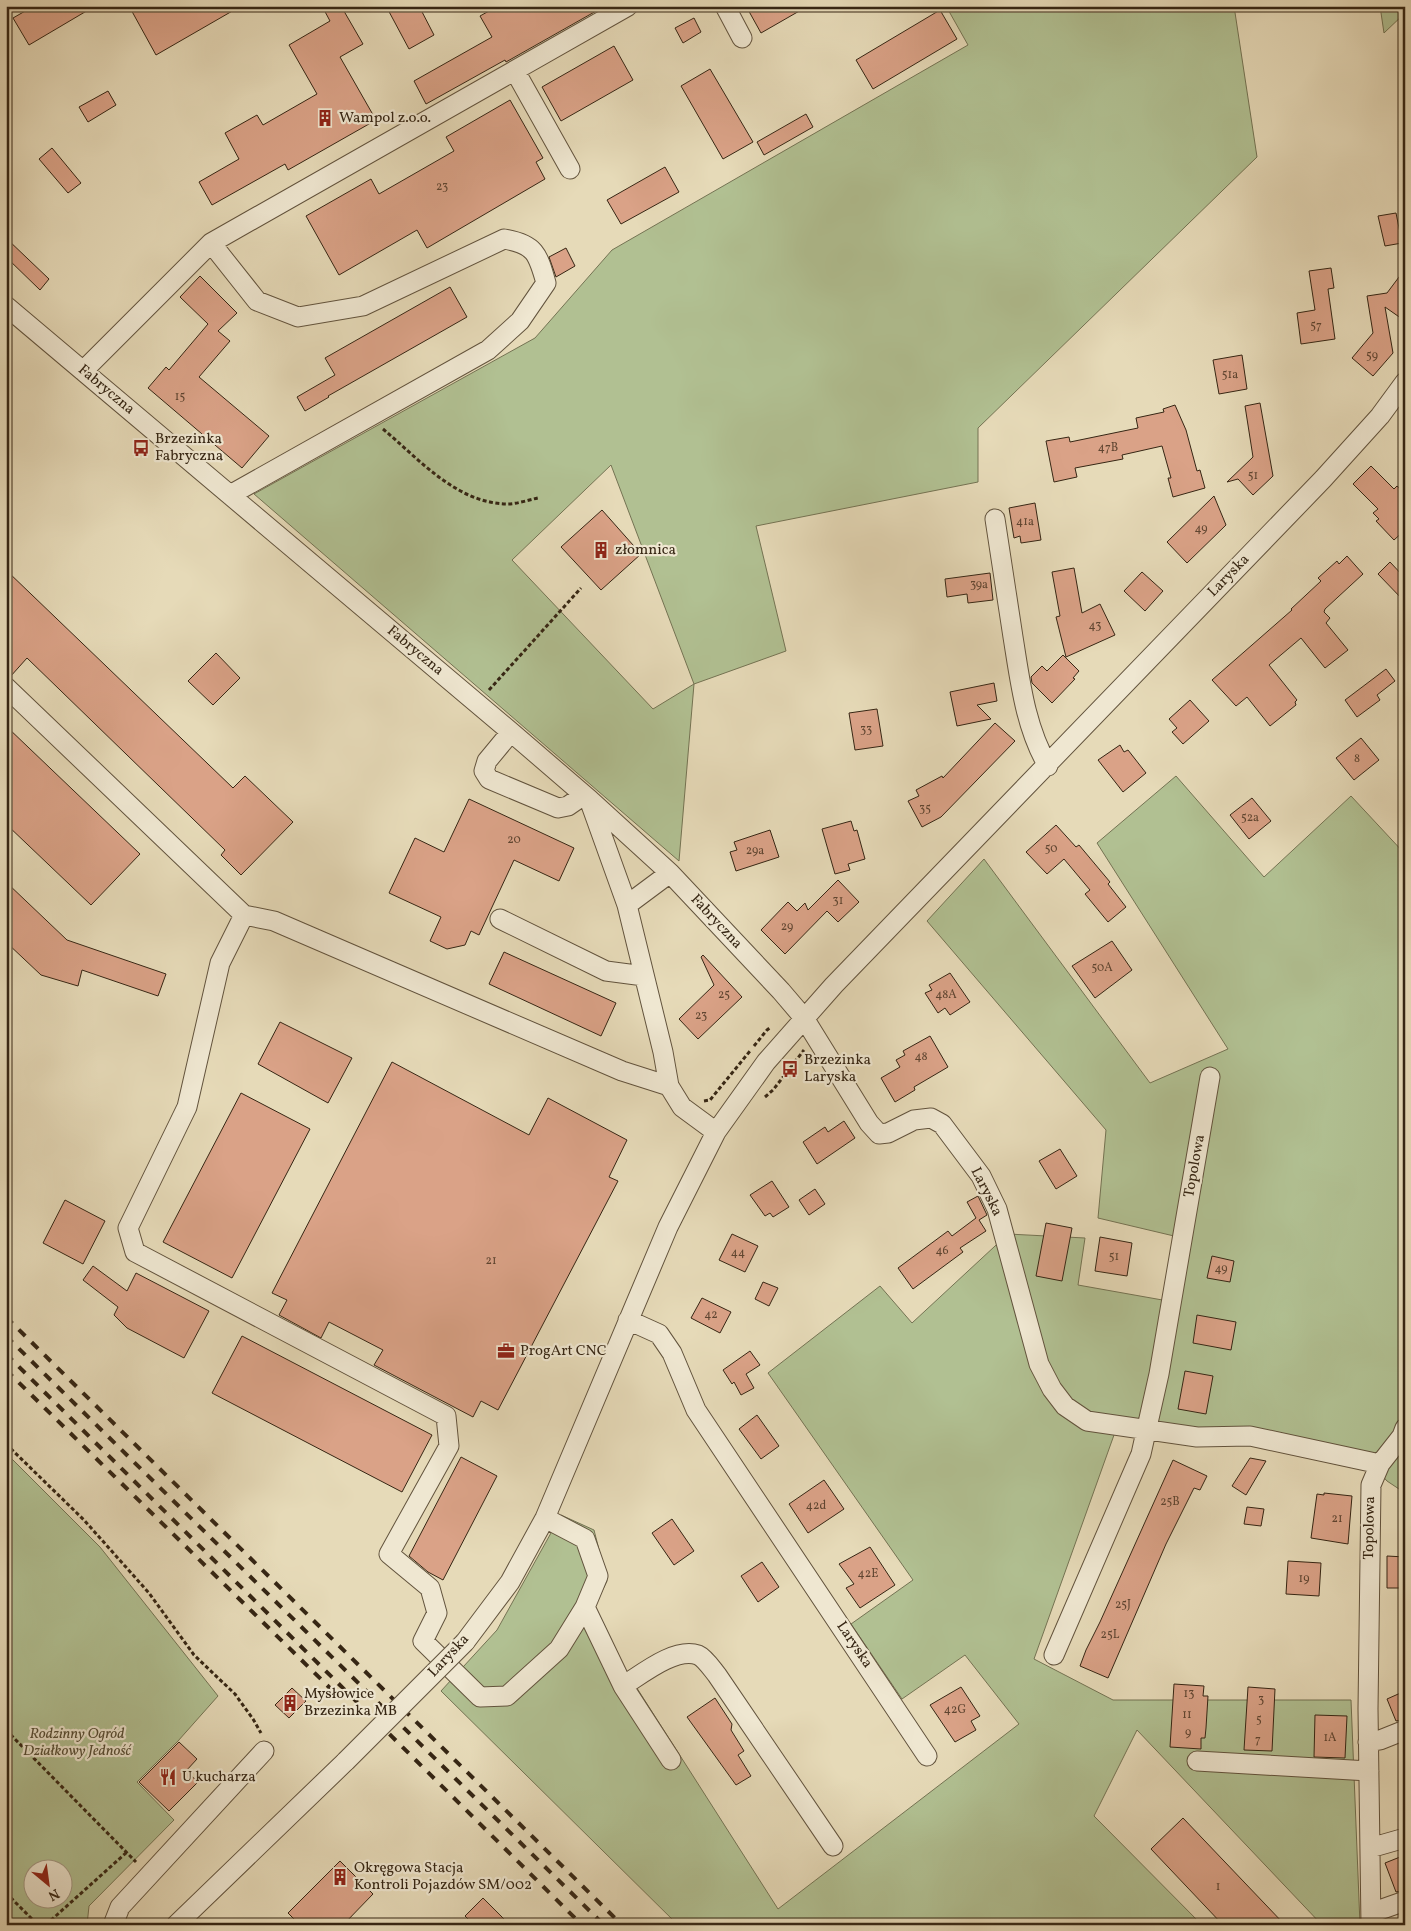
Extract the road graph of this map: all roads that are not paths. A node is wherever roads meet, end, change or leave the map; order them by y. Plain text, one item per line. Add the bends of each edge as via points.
1 (628, 6) edge
2 (725, 6) edge
3 (742, 38) dead end
4 (515, 71) junction
5 (570, 169) dead end
6 (211, 243) junction
7 (6, 306) edge
8 (83, 371) junction
9 (1405, 382) edge
10 (230, 495) junction
11 (995, 519) dead end
12 (6, 687) edge
13 (511, 732) junction
14 (1048, 766) junction
15 (587, 798) junction
16 (670, 873) junction
17 (627, 905) junction
18 (244, 915) junction
19 (500, 919) dead end
20 (644, 976) junction
21 (804, 1018) junction
22 (1210, 1077) dead end
23 (669, 1086) junction
24 (716, 1132) junction
25 (628, 1320) junction
26 (1405, 1428) edge
27 (1146, 1431) junction
28 (1380, 1464) junction
29 (546, 1518) junction
30 (585, 1608) junction
31 (1054, 1655) dead end
32 (623, 1686) junction
33 (1405, 1730) edge
34 (1368, 1742) junction
35 (264, 1751) road end
36 (927, 1756) dead end
37 (671, 1760) dead end
38 (1196, 1762) dead end
39 (1369, 1771) junction
40 (1405, 1838) edge
41 (833, 1846) dead end
42 (1370, 1848) junction
43 (1405, 1901) edge
44 (1371, 1919) edge
45 (112, 1925) edge
46 (176, 1925) edge

1 - 4 street
2 - 3 street
4 - 5 street
4 - 6 street
6 - 8 street
6 - 10 street via 256,301 298,317 363,306 504,238 522,242 539,258 546,283 520,321 488,350
7 - 8 street, Fabryczna
8 - 10 street, Fabryczna
9 - 14 street, Laryska via 1380,416 1323,479 1142,664
10 - 13 street, Fabryczna
11 - 14 street via 1018,670 1038,748
12 - 18 street
13 - 15 street, Fabryczna
13 - 15 street via 487,761 484,771 489,780 558,808
14 - 21 street, Laryska
15 - 16 street, Fabryczna
15 - 17 street
16 - 17 street
16 - 21 street, Fabryczna
17 - 20 street
18 - 23 street via 274,921 622,1070
18 - 30 street via 220,963 187,1107 128,1228 134,1252 446,1416 449,1446 389,1554 430,1588 437,1613 423,1641 480,1697 507,1696 559,1649
19 - 20 street via 606,971
20 - 23 street
21 - 24 street, Laryska via 766,1062
21 - 27 street, Laryska via 879,1134 914,1120 931,1118 942,1124 981,1176 997,1209 1039,1364 1065,1406 1087,1421
22 - 27 street, Topolowa
23 - 24 street via 682,1107
24 - 25 street, Laryska via 668,1228
25 - 29 street, Laryska
25 - 36 street, Laryska via 659,1334 672,1353 696,1410
26 - 28 street, Topolowa
27 - 28 street via 1197,1437 1250,1436
27 - 31 street, Topolowa via 1141,1454
28 - 34 street, Topolowa via 1371,1486
29 - 30 street via 585,1539 598,1576
29 - 46 street, Laryska, bridge via 510,1582 465,1642
30 - 32 street
32 - 37 street
32 - 41 street via 661,1662 685,1653 700,1656 717,1675
33 - 34 street
34 - 39 street, Topolowa
35 - 45 street via 120,1907
38 - 39 street
39 - 42 street, Topolowa
40 - 42 street
42 - 44 street, Topolowa
43 - 44 street

